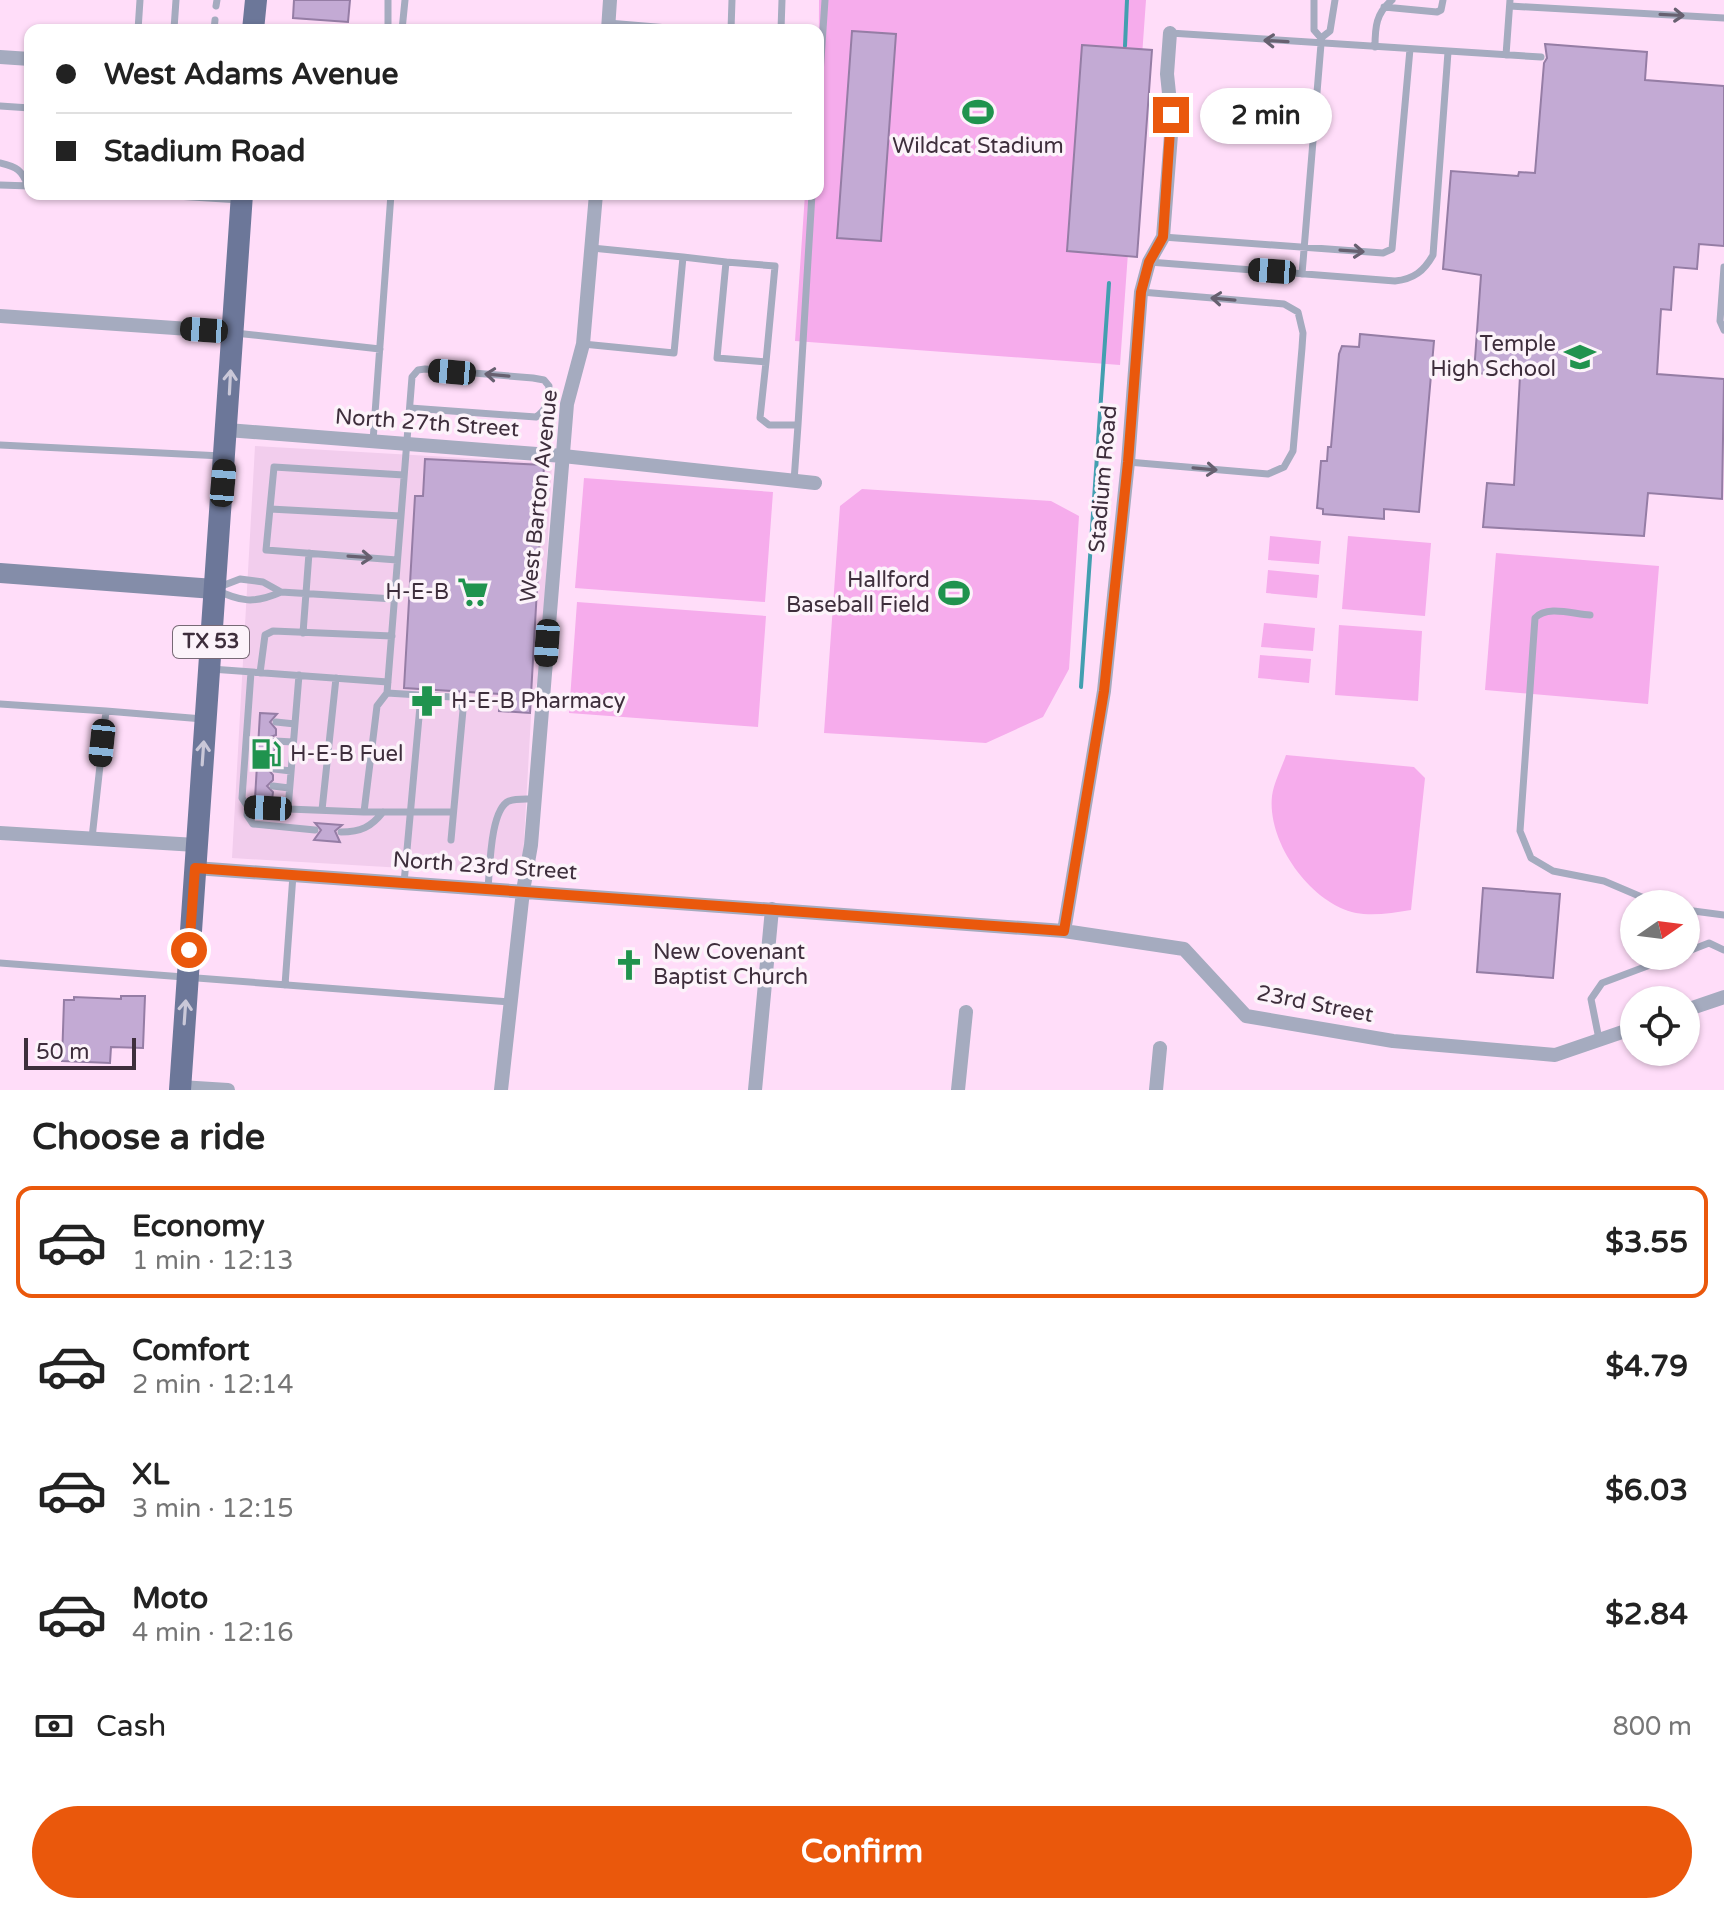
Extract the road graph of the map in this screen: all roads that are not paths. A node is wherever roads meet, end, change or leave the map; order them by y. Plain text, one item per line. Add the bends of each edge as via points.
1 (140, 0) edge
2 (176, 0) edge
3 (256, 0) edge
4 (388, 0) edge
5 (405, 0) edge
6 (610, 0) edge
7 (732, 0) edge
8 (782, 0) edge
9 (825, 0) edge
10 (1314, 0) edge
11 (1335, 0) edge
12 (1392, 0) edge
13 (1443, 0) edge
14 (1510, 3) edge
15 (1384, 7) junction
16 (1724, 18) edge
17 (215, 20) dead end
18 (138, 24) edge
19 (174, 24) edge
20 (215, 24) edge
21 (254, 24) edge
22 (388, 24) edge
23 (403, 24) edge
24 (608, 24) edge
25 (731, 24) edge
26 (781, 24) edge
27 (823, 24) edge
28 (1170, 33) joint
29 (1321, 41) junction
30 (1375, 47) junction
31 (1410, 49) junction
32 (1448, 52) junction
33 (1506, 55) junction
34 (0, 57) edge
35 (1541, 57) dead end
36 (24, 59) edge
37 (0, 106) edge
38 (24, 108) edge
39 (0, 163) edge
40 (24, 176) edge
41 (0, 185) edge
42 (24, 186) edge
43 (242, 200) edge
44 (391, 200) edge
45 (596, 200) edge
46 (812, 200) edge
47 (1163, 237) junction
48 (1305, 247) junction
49 (592, 248) junction
50 (683, 257) junction
51 (726, 262) junction
52 (1149, 262) junction
53 (1724, 267) edge
54 (1302, 274) junction
55 (1141, 292) junction
56 (0, 316) edge
57 (1724, 330) edge
58 (233, 332) junction
59 (583, 344) junction
60 (380, 349) junction
61 (766, 362) junction
62 (410, 408) junction
63 (798, 425) junction
64 (227, 430) junction
65 (373, 441) junction
66 (406, 444) junction
67 (0, 445) edge
68 (225, 456) junction
69 (563, 456) junction
70 (1128, 462) junction
71 (404, 475) junction
72 (794, 481) junction
73 (815, 483) dead end
74 (270, 509) junction
75 (401, 516) junction
76 (309, 553) junction
77 (397, 560) junction
78 (0, 573) edge
79 (214, 589) junction
80 (281, 592) junction
81 (306, 593) junction
82 (394, 599) junction
83 (1590, 615) dead end
84 (303, 633) junction
85 (392, 636) junction
86 (209, 669) junction
87 (256, 672) junction
88 (299, 675) junction
89 (336, 678) junction
90 (388, 682) junction
91 (387, 693) junction
92 (421, 695) junction
93 (0, 704) edge
94 (106, 711) junction
95 (205, 719) junction
96 (248, 720) junction
97 (259, 721) dead end
98 (276, 722) dead end
99 (295, 724) junction
100 (246, 738) junction
101 (258, 739) dead end
102 (275, 741) dead end
103 (293, 742) junction
104 (244, 766) junction
105 (257, 767) dead end
106 (274, 769) dead end
107 (291, 771) junction
108 (243, 783) junction
109 (256, 784) dead end
110 (273, 786) dead end
111 (289, 788) junction
112 (535, 799) junction
113 (248, 807) junction
114 (288, 809) junction
115 (322, 810) junction
116 (411, 811) junction
117 (364, 812) junction
118 (383, 812) junction
119 (453, 812) junction
120 (315, 830) dead end
121 (341, 832) dead end
122 (0, 833) edge
123 (92, 838) junction
124 (451, 840) dead end
125 (196, 845) junction
126 (195, 868) junction
127 (293, 875) junction
128 (404, 883) junction
129 (488, 888) junction
130 (1625, 890) edge
131 (523, 891) junction
132 (772, 909) junction
133 (1700, 912) edge
134 (1724, 915) edge
135 (1064, 931) junction
136 (1700, 947) edge
137 (1724, 950) edge
138 (0, 963) edge
139 (1637, 970) edge
140 (187, 977) junction
141 (285, 985) junction
142 (1724, 997) edge
143 (510, 1002) junction
144 (1700, 1005) edge
145 (966, 1012) dead end
146 (1620, 1033) edge
147 (1599, 1040) junction
148 (1160, 1048) dead end
149 (180, 1088) edge
150 (228, 1090) edge
151 (501, 1090) edge
152 (755, 1090) edge
153 (958, 1090) edge
154 (1156, 1090) edge

1 - 18 lane
2 - 19 lane
3 - 21 main road
4 - 22 lane
5 - 23 lane
6 - 24 street
7 - 25 lane
8 - 26 lane
9 - 27 lane
10 - 29 lane via 1314,30
11 - 29 lane via 1330,31
12 - 15 lane
13 - 15 lane via 1437,12
14 -> 16 lane
14 - 33 lane
15 - 30 lane via 1375,23
17 - 20 lane
29 -> 28 lane
28 - 47 street, Stadium Road via 1172,122
29 - 30 lane
29 - 48 lane
30 - 31 lane
31 - 32 lane
48 -> 31 lane via 1383,253 1392,249
32 - 33 lane
32 - 54 lane via 1433,255 1425,269 1395,281
33 - 35 lane
34 - 36 street
37 - 38 lane
39 - 40 lane via 15,166
41 - 42 lane
43 - 58 main road, TX 53
44 - 60 lane
45 - 49 street, West Barton Avenue
46 - 63 lane
47 - 48 lane
47 - 52 street, Stadium Road
48 - 54 lane
49 - 50 lane
49 - 59 street, West Barton Avenue
50 - 51 lane
50 - 59 lane via 674,353
51 - 61 lane via 717,358
51 - 61 lane via 775,266
52 - 54 lane
52 - 55 street, Stadium Road
53 - 57 lane
55 - 70 street, Stadium Road
70 -> 55 lane via 1268,474 1284,467 1293,451 1302,348 1298,312 1284,304
56 - 58 street
58 - 60 lane
64 -> 58 main road, TX 53
59 - 69 street, West Barton Avenue via 567,404
60 - 65 lane
61 - 63 lane via 760,418 769,425
62 -> 62 lane via 536,417 547,405 549,386 533,378 418,370 412,377
62 - 66 lane
63 - 72 lane
64 - 65 street, North 27th Street
64 - 68 main road, TX 53
65 - 66 street, North 27th Street
66 - 69 street, North 27th Street
66 - 71 lane
67 - 68 lane
68 - 79 main road, TX 53
69 - 72 street, North 27th Street
69 - 112 street, West Barton Avenue
70 - 135 street, Stadium Road via 1104,691
71 - 74 lane via 274,467
71 - 75 lane
72 - 73 street, North 27th Street
74 - 75 lane
74 - 76 lane via 266,550
75 - 77 lane
76 -> 77 lane
76 - 81 lane
77 - 82 lane
78 - 79 street
79 - 80 lane via 240,600 262,600
79 - 80 lane via 240,579 263,582
79 - 86 main road, TX 53
80 - 81 lane
81 - 82 lane
81 - 84 lane
82 - 85 lane
83 - 130 lane via 1548,611 1535,618 1520,831 1531,858 1553,871
84 - 85 lane
84 - 87 lane via 265,635
85 - 90 lane
86 - 87 lane
86 - 95 main road, TX 53
87 - 88 lane
87 - 96 lane
88 - 89 lane
88 - 99 lane
89 - 90 lane
89 - 115 lane
90 - 91 lane
91 - 92 lane
91 - 117 lane via 377,706
92 - 116 lane
92 - 119 lane via 452,697 463,710
93 - 94 lane
94 - 95 lane
94 - 123 lane
125 -> 95 main road, TX 53
96 - 97 lane
96 - 100 lane
98 - 99 lane
99 - 103 lane
100 - 101 lane
100 - 104 lane
102 - 103 lane
103 - 107 lane
104 - 105 lane
104 - 108 lane
106 - 107 lane
107 - 111 lane
108 - 109 lane
108 - 113 lane via 242,798
110 - 111 lane
111 - 114 lane
112 - 129 lane via 510,800 500,807
112 - 131 street, West Barton Avenue
113 - 114 lane
113 - 120 lane via 253,824
114 - 115 lane
115 - 117 lane
116 - 118 lane
116 - 119 lane
116 - 128 lane
117 - 118 lane
118 - 121 lane via 369,827
119 - 124 lane
122 - 123 street
123 - 125 street
125 - 126 main road, TX 53
126 - 127 street, North 23rd Street
126 - 140 main road, TX 53
127 - 128 street, North 23rd Street
127 - 141 lane
128 - 129 street, North 23rd Street
129 - 131 street, North 23rd Street
131 - 132 street, North 23rd Street
131 - 143 street, West Barton Avenue
132 - 135 street, 23rd Street
132 - 152 street
133 - 134 lane
135 - 147 street, 23rd Street via 1184,949 1246,1016 1393,1041 1555,1055
136 - 137 lane via 1709,943
138 - 140 lane
139 - 147 lane via 1602,983 1591,999
140 - 141 lane
149 -> 140 main road, TX 53
141 - 143 lane
142 - 144 street
143 - 151 street, West Barton Avenue
145 - 153 street
146 - 147 street, 23rd Street
148 - 154 street
149 - 150 street

